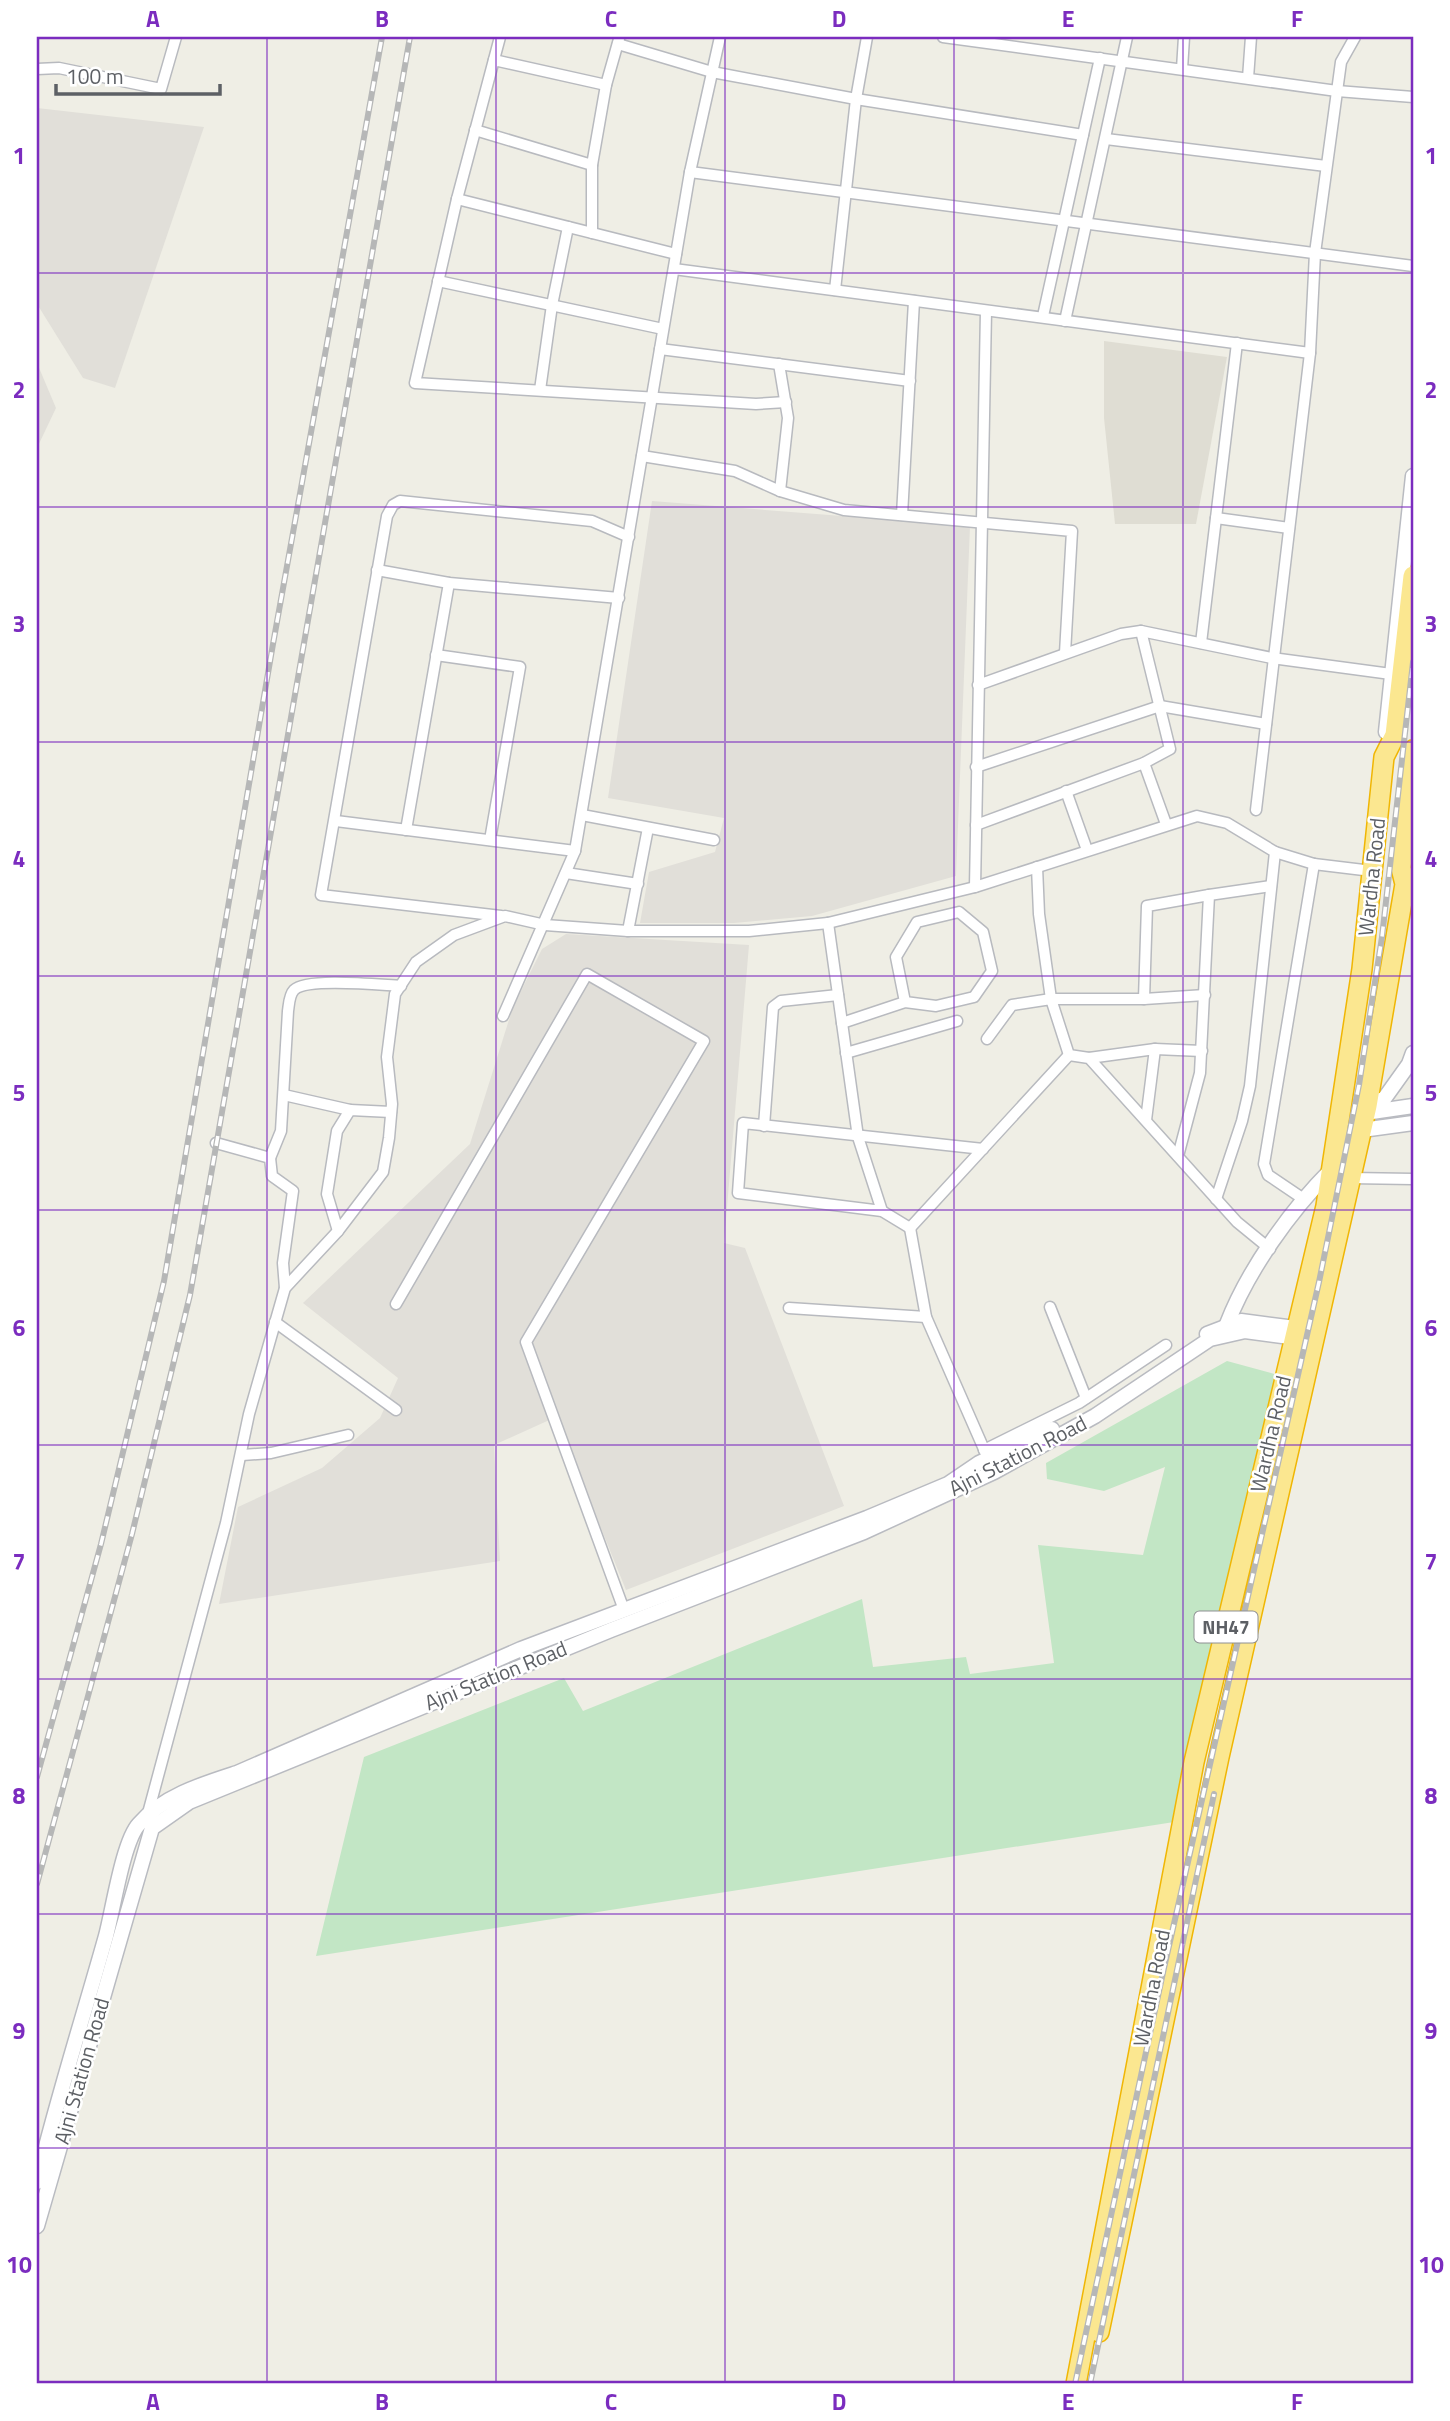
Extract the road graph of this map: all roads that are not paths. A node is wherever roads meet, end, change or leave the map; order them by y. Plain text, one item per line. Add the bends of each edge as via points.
1 (176, 37) edge
2 (499, 37) edge
3 (720, 37) edge
4 (867, 37) edge
5 (943, 37) edge
6 (1127, 37) edge
7 (1184, 37) edge
8 (1251, 37) edge
9 (1355, 37) edge
10 (619, 40) edge
11 (1102, 58) junction
12 (494, 60) junction
13 (1121, 61) junction
14 (37, 69) edge
15 (1182, 69) junction
16 (712, 72) junction
17 (1248, 78) junction
18 (606, 85) junction
19 (1337, 91) junction
20 (1413, 97) edge
21 (856, 99) junction
22 (475, 130) junction
23 (1083, 135) junction
24 (1106, 139) junction
25 (592, 165) junction
26 (1326, 166) junction
27 (690, 172) junction
28 (845, 193) junction
29 (457, 199) junction
30 (1066, 221) junction
31 (1083, 223) junction
32 (568, 227) junction
33 (592, 233) junction
34 (1315, 253) junction
35 (676, 254) junction
36 (1413, 266) edge
37 (674, 268) junction
38 (439, 281) junction
39 (835, 290) junction
40 (914, 301) junction
41 (552, 305) junction
42 (986, 311) junction
43 (1043, 316) junction
44 (1065, 321) junction
45 (663, 329) junction
46 (1237, 343) junction
47 (660, 349) junction
48 (1310, 353) junction
49 (779, 364) junction
50 (909, 381) junction
51 (540, 390) junction
52 (652, 396) junction
53 (786, 402) junction
54 (642, 456) junction
55 (1413, 475) edge
56 (780, 491) junction
57 (902, 515) junction
58 (1216, 518) junction
59 (981, 522) junction
60 (1289, 528) junction
61 (629, 537) junction
62 (377, 570) junction
63 (1413, 576) edge
64 (449, 583) junction
65 (619, 598) junction
66 (1141, 631) junction
67 (1201, 643) junction
68 (1065, 653) junction
69 (436, 656) junction
70 (1272, 658) junction
71 (1391, 674) junction
72 (978, 685) junction
73 (1160, 706) junction
74 (1266, 724) junction
75 (1413, 750) edge
76 (1384, 758) junction
77 (1144, 763) junction
78 (976, 767) junction
79 (1066, 791) junction
80 (1256, 810) dead end
81 (582, 816) junction
82 (336, 821) junction
83 (1166, 824) junction
84 (976, 825) junction
85 (1413, 825) edge
86 (648, 828) junction
87 (406, 830) junction
88 (490, 840) junction
89 (714, 840) dead end
90 (1087, 850) junction
91 (575, 851) junction
92 (1275, 852) junction
93 (1314, 863) junction
94 (1037, 867) junction
95 (1373, 870) junction
96 (566, 873) junction
97 (638, 884) junction
98 (1405, 884) junction
99 (1271, 886) junction
100 (975, 887) junction
101 (1209, 895) junction
102 (939, 896) junction
103 (944, 915) junction
104 (505, 916) junction
105 (828, 923) junction
106 (545, 925) junction
107 (628, 931) junction
108 (401, 986) junction
109 (838, 995) junction
110 (1205, 995) junction
111 (1051, 999) junction
112 (1144, 999) junction
113 (905, 1002) junction
114 (503, 1016) dead end
115 (957, 1021) dead end
116 (842, 1023) junction
117 (987, 1039) dead end
118 (1155, 1049) junction
119 (1202, 1051) junction
120 (846, 1053) junction
121 (1069, 1055) junction
122 (1089, 1058) junction
123 (1412, 1059) edge
124 (284, 1095) junction
125 (1407, 1107) edge
126 (350, 1110) junction
127 (391, 1112) junction
128 (1365, 1116) junction
129 (1146, 1121) junction
130 (1408, 1124) edge
131 (764, 1126) junction
132 (858, 1137) junction
133 (216, 1143) dead end
134 (983, 1149) junction
135 (1178, 1156) junction
136 (270, 1158) junction
137 (1332, 1170) junction
138 (1350, 1178) junction
139 (1413, 1179) edge
140 (1216, 1199) junction
141 (1304, 1200) junction
142 (881, 1211) junction
143 (911, 1228) junction
144 (338, 1231) junction
145 (1270, 1249) junction
146 (285, 1288) junction
147 (396, 1304) dead end
148 (1050, 1307) dead end
149 (789, 1308) dead end
150 (926, 1317) junction
151 (275, 1322) junction
152 (1218, 1331) junction
153 (1305, 1334) junction
154 (1166, 1345) dead end
155 (1086, 1398) junction
156 (396, 1410) dead end
157 (348, 1435) dead end
158 (242, 1455) junction
159 (989, 1460) junction
160 (631, 1612) junction
161 (521, 1649) junction
162 (526, 1664) junction
163 (378, 1718) junction
164 (151, 1821) junction
165 (40, 2187) edge
166 (37, 2226) edge
167 (1076, 2384) edge
168 (1088, 2384) edge

1 - 14 street via 161,89 59,68
2 - 12 street
3 - 16 street
4 - 21 street
5 - 11 street
6 - 13 street
7 - 15 street
8 - 17 street
9 - 19 street via 1341,62
10 - 16 street
10 - 18 street
11 - 13 street
11 - 23 street
12 - 18 street
12 - 22 street
13 - 15 street
13 - 24 street
15 - 17 street
16 - 21 street
16 - 27 street
17 - 19 street
18 - 25 street
19 - 20 street
19 - 26 street
21 - 23 street
21 - 28 street
22 - 25 street
22 - 29 street
23 - 30 street
24 - 26 street
24 - 31 street
25 - 33 street
26 - 34 street
27 - 28 street
27 - 35 street
28 - 30 street
28 - 39 street
29 - 32 street
29 - 38 street
30 - 31 street
30 - 43 street
31 - 34 street
31 - 44 street
32 - 33 street
32 - 41 street
33 - 35 street
34 - 36 street
34 - 48 street
35 - 37 street
37 - 39 street
37 - 45 street
38 - 41 street
38 - 51 street via 415,383
39 - 40 street
40 - 42 street
40 - 50 street
41 - 45 street
41 - 51 street
42 - 43 street
42 - 59 street
43 - 44 street
44 - 46 street
45 - 47 street
46 - 48 street
46 - 58 street
47 - 49 street
47 - 52 street
48 - 60 street
49 - 50 street
49 - 53 street
50 - 57 street
51 - 52 street
52 - 53 street
52 - 54 street
53 - 56 street
54 - 56 street via 735,471
54 - 61 street
55 - 71 main road, Wardha Road / NH47
56 - 57 street via 844,510
57 - 59 street
58 - 60 street
58 - 67 street
59 - 68 street via 1072,531
59 - 72 street
60 - 70 street
61 - 62 street via 592,521 400,501 387,516
61 - 65 street
62 - 64 street
62 - 82 street
63 - 76 highway via 1395,734
64 - 65 street
64 - 69 street
65 - 81 street
66 - 67 street
66 - 68 street
66 - 73 street
67 - 70 street
68 - 72 street
69 - 87 street
69 - 88 street via 520,667
70 - 71 street
70 - 74 street
71 - 76 main road, Wardha Road / NH47
72 - 78 street
73 - 74 street
73 - 77 street via 1170,748
73 - 78 street
74 - 80 street
75 - 98 highway via 1401,868
76 - 95 highway, Wardha Road / NH47
77 - 79 street
77 - 83 street
78 - 84 street
79 - 84 street
79 - 90 street
81 - 86 street
81 - 91 street
82 - 87 street
82 - 104 street via 321,895
83 - 90 street
83 - 92 street via 1197,816 1227,822
84 - 100 street
85 - 98 main road, Wardha Road / NH47
86 - 89 street
86 - 97 street
87 - 88 street
88 - 91 street
90 - 94 street
91 - 96 street
92 - 93 street
92 - 99 street
93 - 95 street
93 - 141 street via 1264,1164 1268,1175
94 - 100 street
94 - 111 street
95 - 137 highway, Wardha Road / NH47
96 - 97 street
96 - 106 street
97 - 107 street
98 - 128 highway, Wardha Road / NH47
99 - 101 street
99 - 140 street via 1250,1086
100 - 102 street
101 - 110 street
101 - 112 street via 1147,905
102 - 103 street
102 - 105 street
103 - 113 street via 917,922 895,957
103 - 113 street via 959,912 983,932 992,971 974,997 936,1006
104 - 106 street
104 - 108 street via 454,935 416,962
105 - 107 street via 749,931
105 - 109 street
106 - 107 street
106 - 114 street
108 - 124 street via 314,983 296,987 288,1012
108 - 127 street via 395,993 387,1057
109 - 116 street
109 - 131 street via 781,1001 774,1007
110 - 112 street
110 - 119 street
111 - 112 street
111 - 117 street via 1012,1005
111 - 121 street
113 - 116 street
115 - 120 street
116 - 120 street
118 - 119 street
118 - 122 street
118 - 129 street
119 - 135 street
120 - 132 street
121 - 122 street
121 - 134 street
122 - 129 street
123 - 128 main road via 1384,1099
124 - 126 street
124 - 136 street via 281,1131
125 - 128 main road
125 - 130 main road
126 - 127 street
126 - 144 street via 337,1131 327,1194
127 - 144 street via 383,1172
128 - 130 main road
128 - 138 highway, Wardha Road / NH47
129 - 135 street
131 - 132 street
131 - 142 street via 743,1123 738,1193
132 - 134 street
132 - 142 street
133 - 136 street
134 - 143 street
135 - 140 street
136 - 146 street via 272,1176 293,1191 283,1263
137 - 141 main road
137 - 153 highway, Wardha Road / NH47
138 - 139 street
138 - 153 highway, Wardha Road / NH47
140 - 145 street
141 - 145 main road
142 - 143 street
143 - 150 street
144 - 146 street
145 - 152 main road
146 - 151 street
147 - 160 street via 587,974 704,1041 526,1342
148 - 155 street
149 - 150 street
150 - 159 street
151 - 156 street
151 - 158 street
152 - 153 main road
152 - 153 main road via 1241,1321
152 - 159 main road, Ajni Station Road via 1095,1416
153 - 167 highway, Wardha Road / NH47 via 1194,1762
153 - 168 highway, Wardha Road / NH47
154 - 155 street
155 - 159 street
157 - 158 street
158 - 164 street
159 - 160 main road, Ajni Station Road via 948,1484
160 - 161 main road, Ajni Station Road
160 - 162 main road, Ajni Station Road
161 - 162 main road
161 - 163 main road, Ajni Station Road
162 - 163 main road, Ajni Station Road
163 - 164 main road, Ajni Station Road via 198,1786
164 - 165 main road, Ajni Station Road via 137,1825 119,1877 69,2058
165 - 166 main road, Ajni Station Road

